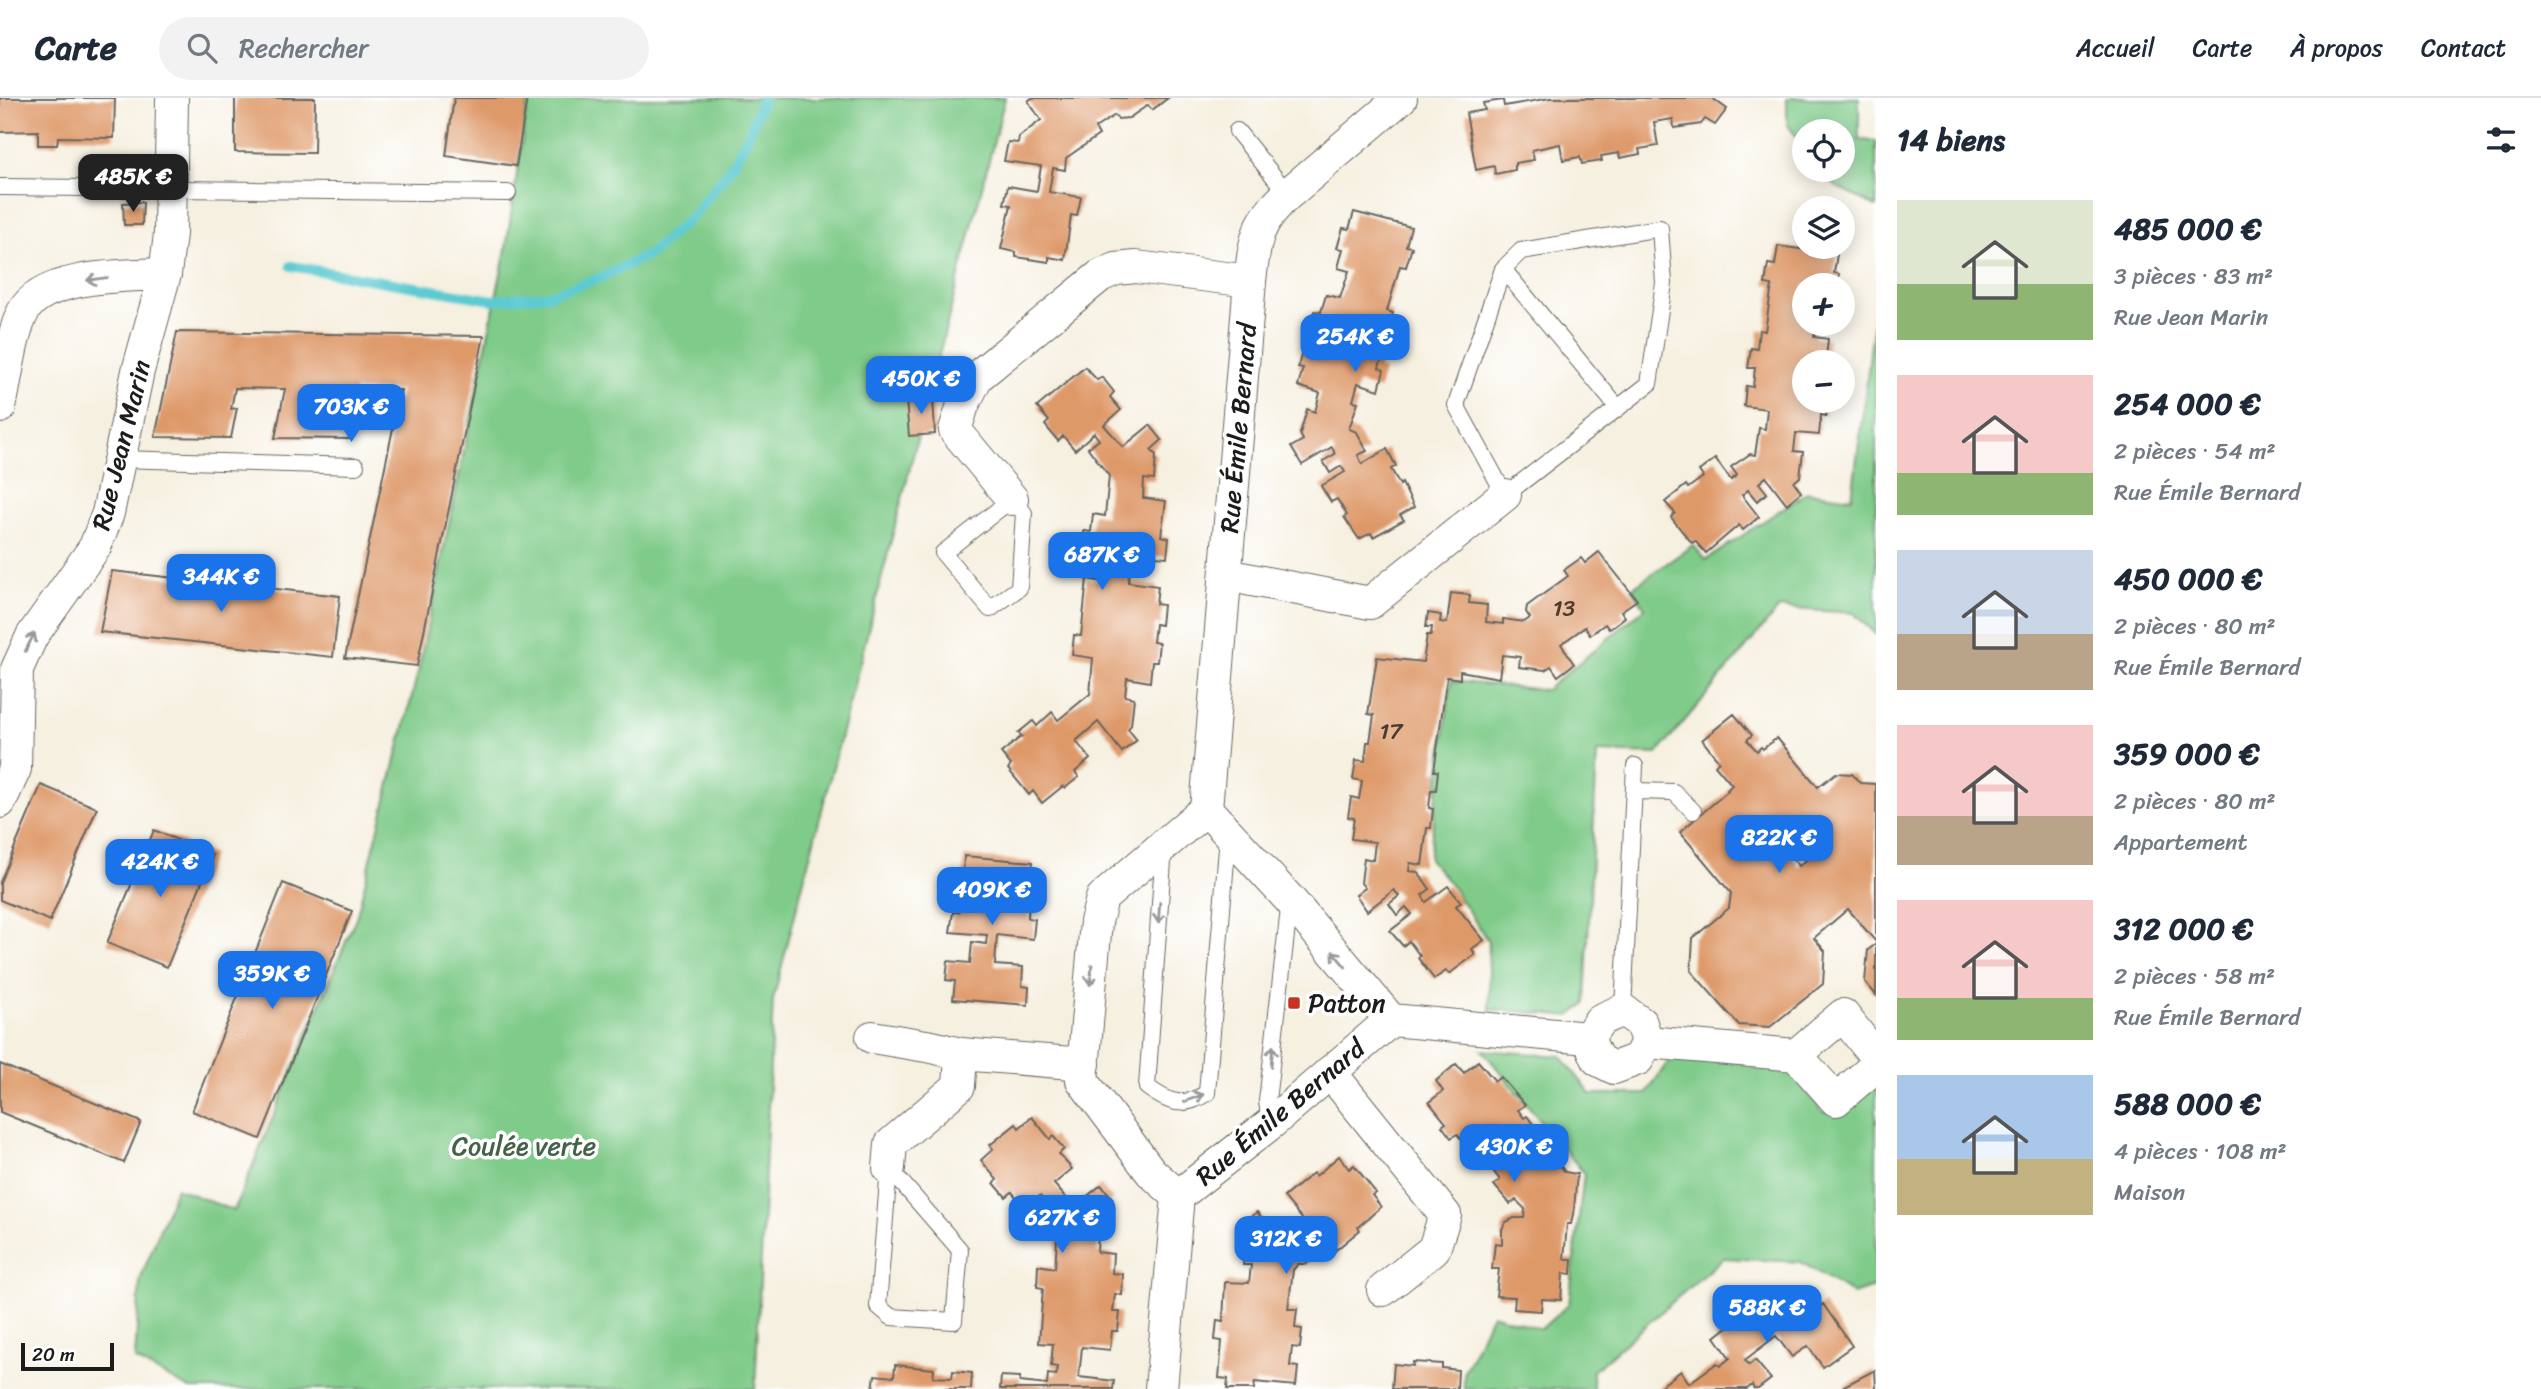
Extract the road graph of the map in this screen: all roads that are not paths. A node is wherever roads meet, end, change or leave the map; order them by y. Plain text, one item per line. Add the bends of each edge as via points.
1 (172, 98) edge
2 (1401, 98) edge
3 (1237, 131) dead end
4 (0, 187) edge
5 (171, 189) junction
6 (508, 193) dead end
7 (1288, 194) junction
8 (1503, 269) junction
9 (165, 274) junction
10 (1250, 281) junction
11 (0, 407) edge
12 (1618, 408) junction
13 (118, 459) junction
14 (356, 466) dead end
15 (1505, 495) junction
16 (1012, 499) junction
17 (1226, 575) junction
18 (1635, 766) dead end
19 (1634, 791) junction
20 (0, 802) edge
21 (1206, 809) junction
22 (1693, 811) dead end
23 (1228, 832) junction
24 (1164, 845) junction
25 (1290, 900) junction
26 (1623, 1010) junction
27 (1391, 1020) junction
28 (872, 1037) dead end
29 (1588, 1038) junction
30 (1647, 1042) junction
31 (961, 1054) junction
32 (1796, 1055) junction
33 (1876, 1057) edge
34 (1084, 1064) junction
35 (1876, 1066) edge
36 (1330, 1072) junction
37 (1270, 1124) junction
38 (889, 1168) junction
39 (1178, 1196) junction
40 (1383, 1290) dead end
41 (1161, 1389) edge

1 - 5 street, Rue Jean Marin
2 - 7 street, Rue Émile Bernard
3 - 7 lane
4 - 5 lane
5 - 6 lane
5 - 9 street, Rue Jean Marin
7 - 10 street, Rue Émile Bernard via 1259,228
8 - 12 lane
8 - 12 lane via 1521,251 1660,229 1664,283 1649,384
8 - 15 lane via 1456,405
9 -> 11 street via 57,286 31,300 18,326
9 - 13 street, Rue Jean Marin
10 - 16 street via 1136,267 1116,269 1100,275 977,377 956,430
10 - 17 street, Rue Émile Bernard
12 - 15 lane
13 - 14 lane
20 -> 13 street, Rue Jean Marin via 15,769 17,669 32,636 95,547
15 - 17 street via 1370,603
16 - 16 lane via 943,553 990,609 1019,587 1024,513
17 - 21 street, Rue Émile Bernard
18 - 19 lane
19 - 22 lane via 1674,792
19 - 26 lane
21 - 23 street, Rue Émile Bernard
21 - 24 street, Rue Émile Bernard
24 -> 23 lane via 1147,1087 1161,1097 1192,1102 1207,1093
23 - 25 street, Rue Émile Bernard
24 -> 34 street, Rue Émile Bernard via 1102,898
27 -> 25 street, Rue Émile Bernard
37 -> 25 lane via 1267,1101
26 - 29 street via 1600,1020
26 - 30 street via 1641,1023
27 - 29 street
27 - 36 street, Rue Émile Bernard
28 - 31 street
29 - 30 street via 1598,1060 1614,1069 1638,1059
30 - 32 street
31 - 34 street
31 - 38 street via 959,1086 891,1144
32 - 33 street via 1843,1015
32 - 35 street via 1836,1100
34 - 39 street, Rue Émile Bernard via 1082,1080 1151,1172
36 - 37 street, Rue Émile Bernard
36 - 40 street via 1445,1215 1434,1249
37 - 39 street, Rue Émile Bernard
38 - 38 lane via 878,1306 891,1317 954,1321 960,1250
39 - 41 street, Rue Émile Bernard

